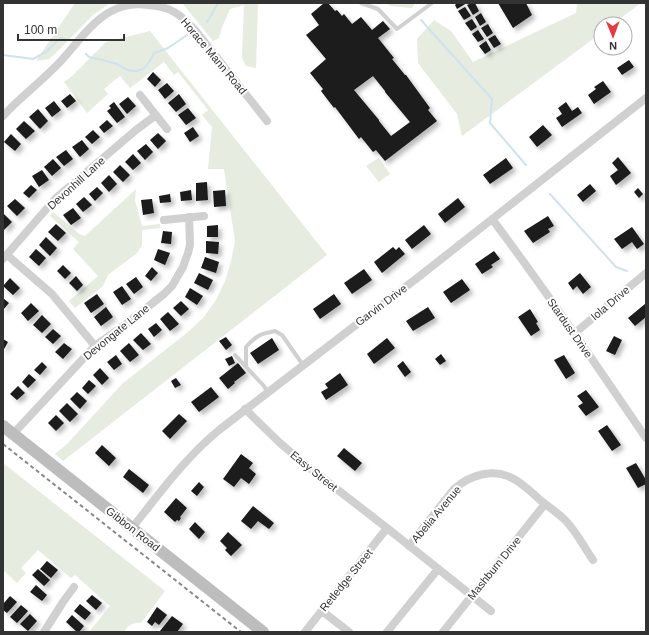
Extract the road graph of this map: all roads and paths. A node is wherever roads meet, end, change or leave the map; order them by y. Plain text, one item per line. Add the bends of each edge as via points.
1 (361, 3) edge
2 (432, 3) edge
3 (140, 95) dead end
4 (646, 98) edge
5 (156, 115) junction
6 (3, 116) edge
7 (267, 121) dead end
8 (167, 129) dead end
9 (204, 216) dead end
10 (189, 218) junction
11 (492, 219) junction
12 (164, 220) dead end
13 (5, 257) edge
14 (646, 273) edge
15 (574, 333) junction
16 (95, 346) junction
17 (235, 355) dead end
18 (303, 365) junction
19 (246, 366) junction
20 (268, 392) junction
21 (245, 409) junction
22 (3, 426) edge
23 (13, 434) junction
24 (646, 438) edge
25 (546, 504) junction
26 (132, 528) junction
27 (387, 528) junction
28 (409, 546) junction
29 (593, 560) dead end
30 (438, 569) junction
31 (74, 587) dead end
32 (471, 596) junction
33 (322, 611) junction
34 (490, 611) dead end
35 (44, 632) edge
36 (264, 632) edge
37 (305, 632) edge
38 (349, 632) edge
39 (388, 632) edge
40 (443, 632) edge

1 - 2 lane via 378,9 397,29
3 - 5 street
4 - 11 street, Garvin Drive
5 - 8 street
5 - 13 street, Devonhill Lane via 56,198
6 - 7 street, Horace Mann Road via 49,73 101,17 125,5 139,4 166,8 177,12 185,19
9 - 10 street
10 - 12 street
10 - 16 street, Devongate Lane via 188,253 172,286
11 - 15 street, Stardust Drive
11 - 18 street, Garvin Drive
13 - 16 street via 52,294
14 - 15 street, Iola Drive
15 - 24 street, Stardust Drive
16 - 23 street, Devongate Lane
17 - 19 lane
18 - 19 lane via 282,335 275,331 261,334 246,347
18 - 20 street, Garvin Drive
19 - 20 lane
20 - 21 street, Garvin Drive
21 - 26 street, Garvin Drive via 192,454
21 - 27 street, Easy Street via 285,448
22 - 23 main road, Gibbon Road
23 - 26 main road, Gibbon Road
25 - 28 street, Abelia Avenue via 509,476 481,474 464,481 454,489
25 - 29 street, Abelia Avenue via 568,523
25 - 32 street, Mashburn Drive
26 - 36 main road, Gibbon Road
27 - 28 street, Easy Street
27 - 33 street, Retledge Street
28 - 30 street, Easy Street
30 - 32 street, Easy Street
30 - 39 street
31 - 35 street
32 - 34 street, Easy Street
32 - 40 street, Mashburn Drive
33 - 37 street, Retledge Street
33 - 38 street

